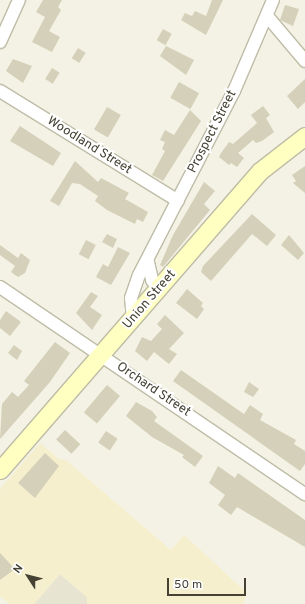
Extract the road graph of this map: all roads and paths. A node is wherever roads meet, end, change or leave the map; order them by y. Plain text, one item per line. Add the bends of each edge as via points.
1 (19, 0) edge
2 (273, 0) edge
3 (267, 16) junction
4 (0, 42) edge
5 (305, 61) edge
6 (0, 91) edge
7 (305, 136) edge
8 (178, 201) junction
9 (148, 262) junction
10 (0, 287) edge
11 (159, 290) junction
12 (133, 320) junction
13 (102, 356) junction
14 (0, 470) edge
15 (305, 494) edge

1 - 4 street
2 - 3 street, Prospect Street
3 - 5 street
3 - 8 street, Prospect Street
6 - 8 street, Woodland Street
7 - 11 main road, Union Street via 260,171
8 - 9 street, Prospect Street
9 - 11 street via 152,280
9 - 12 street, Prospect Street via 132,294
10 - 13 street, Orchard Street
11 - 12 main road, Union Street
12 - 13 main road, Union Street
13 - 14 main road, Union Street
13 - 15 street, Orchard Street

